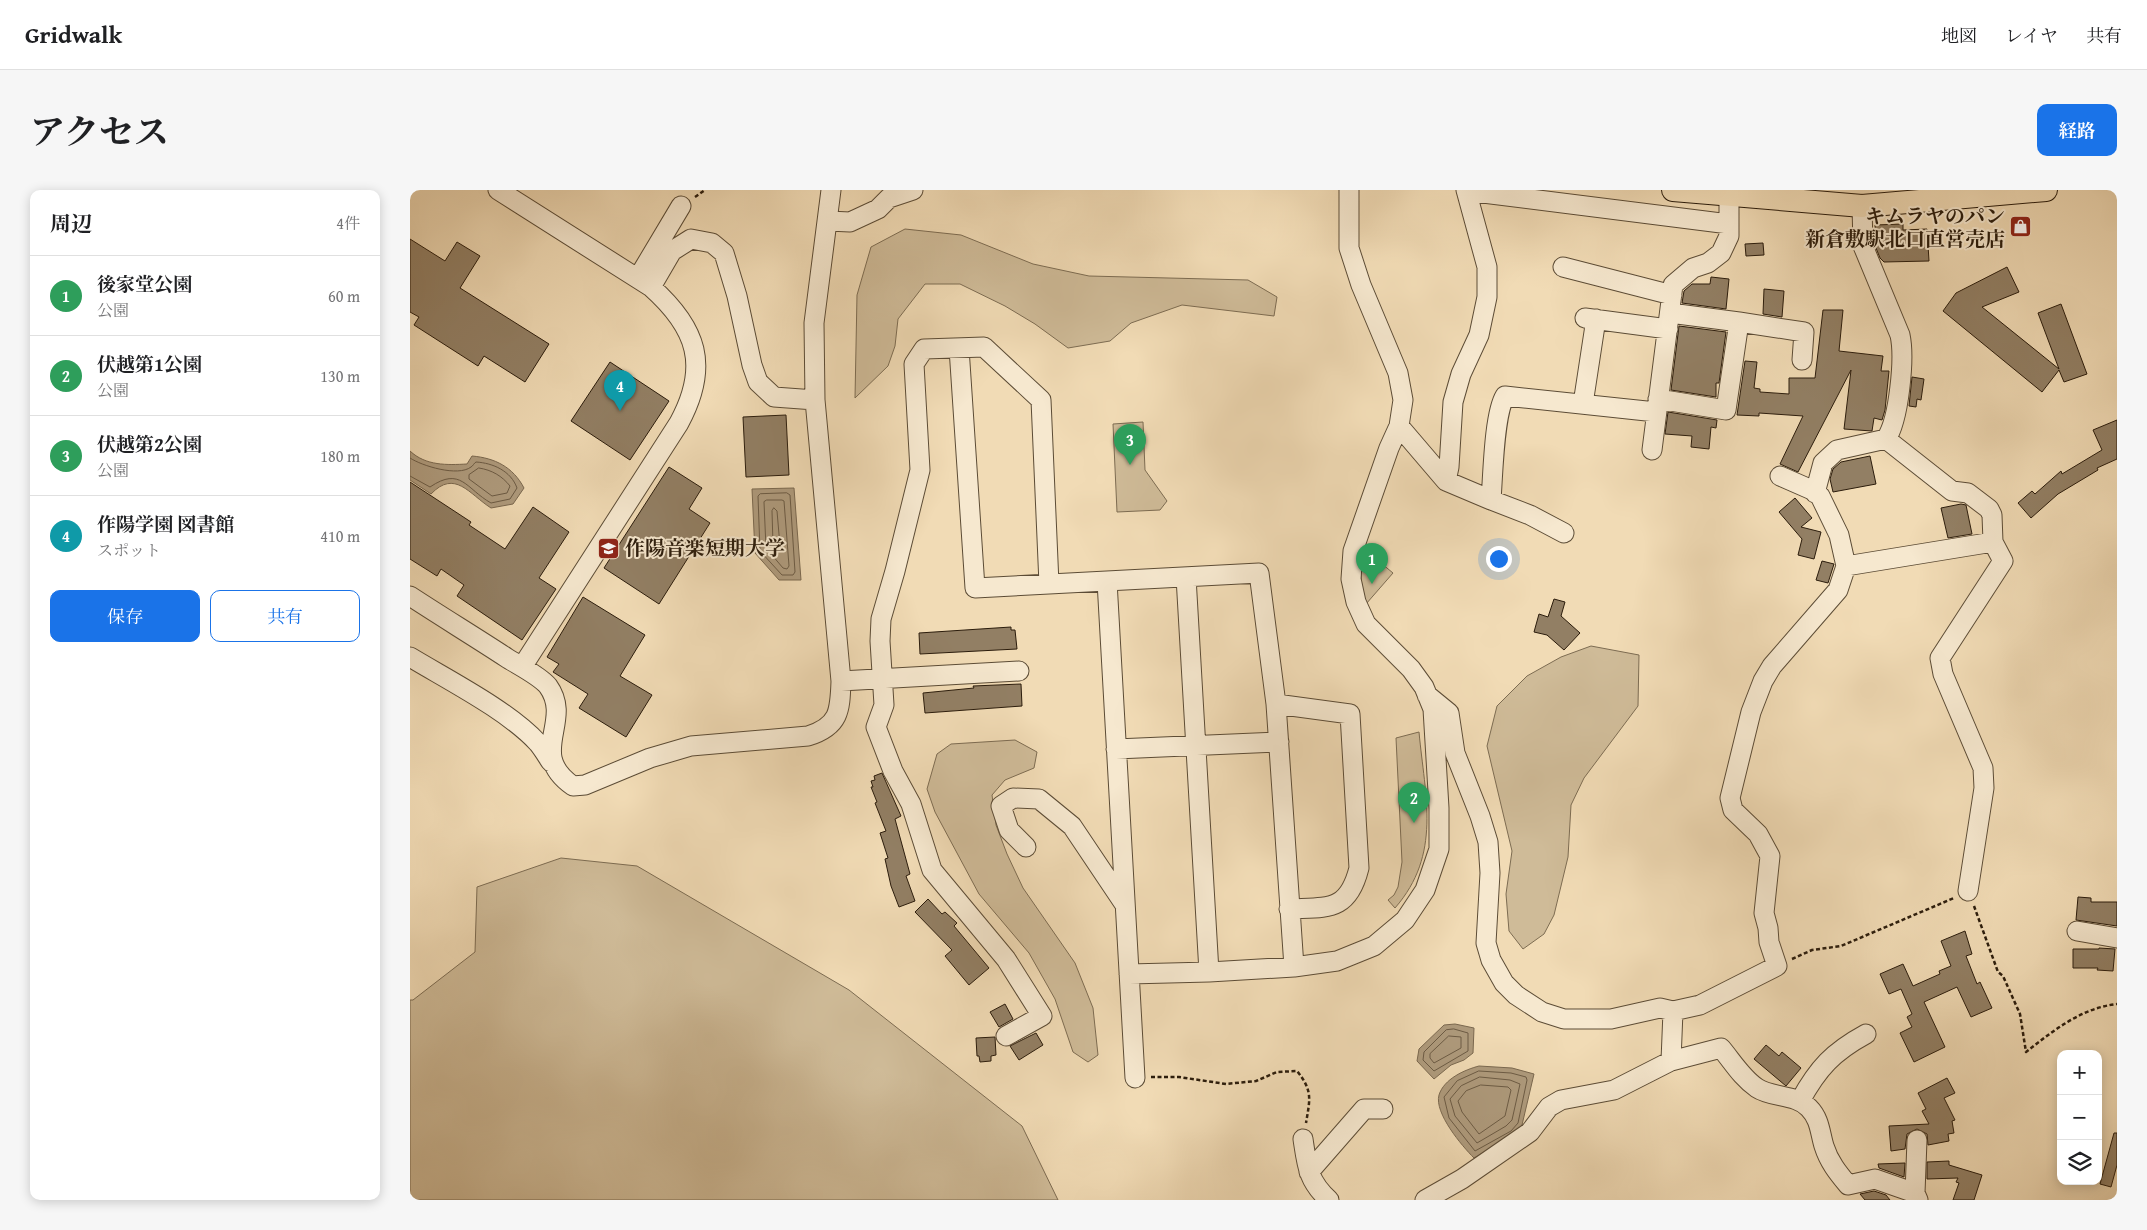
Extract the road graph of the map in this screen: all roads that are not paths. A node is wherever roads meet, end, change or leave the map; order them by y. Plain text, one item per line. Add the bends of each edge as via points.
1 (498, 190) edge
2 (831, 190) edge
3 (913, 190) edge
4 (1349, 190) edge
5 (1673, 190) edge
6 (2046, 190) edge
7 (1466, 191) edge
8 (1729, 193) edge
9 (681, 206) dead end
10 (1862, 206) junction
11 (828, 221) junction
12 (1729, 224) junction
13 (1563, 267) dead end
14 (644, 282) junction
15 (1670, 312) junction
16 (1739, 322) junction
17 (958, 348) junction
18 (1802, 360) dead end
19 (815, 400) junction
20 (1583, 404) junction
21 (1657, 406) junction
22 (1399, 426) junction
23 (1886, 439) junction
24 (1652, 450) dead end
25 (1780, 476) dead end
26 (1446, 480) junction
27 (1815, 493) junction
28 (1491, 500) junction
29 (1564, 533) dead end
30 (1993, 542) junction
31 (1846, 566) junction
32 (1186, 577) junction
33 (1107, 580) junction
34 (1049, 584) junction
35 (410, 596) edge
36 (410, 657) edge
37 (522, 667) junction
38 (1020, 671) dead end
39 (883, 677) junction
40 (840, 681) junction
41 (1427, 695) junction
42 (1276, 704) junction
43 (1278, 742) junction
44 (1195, 746) junction
45 (1116, 749) junction
46 (552, 763) junction
47 (1026, 847) dead end
48 (1968, 892) road end
49 (1125, 906) junction
50 (1290, 909) junction
51 (2077, 931) dead end
52 (2117, 938) edge
53 (1294, 967) junction
54 (1209, 972) junction
55 (1129, 974) junction
56 (1673, 1011) junction
57 (1866, 1034) dead end
58 (1006, 1036) dead end
59 (1671, 1061) junction
60 (1135, 1078) road end
61 (1800, 1101) junction
62 (1383, 1109) dead end
63 (1303, 1139) road end
64 (1918, 1140) dead end
65 (1309, 1172) junction
66 (1852, 1192) edge
67 (1431, 1197) edge
68 (1917, 1197) edge
69 (1329, 1200) edge
70 (1458, 1200) edge

1 - 14 street
2 - 11 street
3 - 11 street via 889,198 878,209 850,222
4 - 22 street via 1349,248 1398,373 1403,400
5 - 8 main road
6 - 10 main road
7 - 12 street
7 - 26 street via 1487,267 1487,297 1479,335 1461,374 1453,402
8 - 10 main road
8 - 12 street
9 - 14 street
10 - 23 street via 1864,246 1903,348 1892,430
11 - 19 street via 814,323
12 - 15 street via 1729,236 1721,253 1708,263 1693,268 1673,285
13 - 15 street
14 - 19 street via 672,251 691,239 712,243 724,253 758,382 774,397
14 - 37 street via 676,311 693,343 696,380 691,397 679,423
15 - 16 street
15 - 20 street via 1590,319
15 - 21 street
16 - 18 street via 1804,332
16 - 21 street via 1726,410
17 - 34 street via 984,347 1041,400
17 - 34 street via 975,588
17 - 39 street via 924,350 914,364 920,470 881,619
19 - 40 street
20 - 21 street
20 - 28 street via 1505,396 1498,420
21 - 24 street
22 - 26 street
22 - 41 street via 1353,551 1351,579 1356,602 1366,624 1411,669
23 - 27 street via 1837,450 1823,463
23 - 30 street via 1952,491 1968,493 1989,509
25 - 27 street
26 - 28 street
27 - 31 street via 1824,503 1839,536
28 - 29 street via 1530,514
30 - 31 street
30 - 48 street via 2003,561 1940,658 1943,674 1983,768 1984,788
31 - 56 street via 1838,590 1772,666 1763,681 1751,712 1730,798 1733,810 1758,834 1770,856 1764,913 1777,966 1700,1005
32 - 33 street
32 - 42 street via 1259,573
32 - 44 street
33 - 34 street
33 - 45 street
35 - 37 street
36 - 46 street via 518,726 538,743
37 - 46 street via 547,686 556,704 550,747
38 - 39 street
39 - 40 street
39 - 58 street via 884,705 876,727 910,804 932,870 1006,958 1042,1016
40 - 46 street via 839,712 831,725 808,736 691,746 650,758 585,785 573,786 565,781
41 - 53 street via 1433,709 1439,849 1425,890 1405,920 1374,946 1337,961
41 - 56 street via 1449,713 1455,753 1488,842 1490,873 1486,943 1504,983 1542,1012 1564,1019 1611,1020 1660,1008
42 - 43 street
42 - 50 street via 1350,714 1357,878 1344,899 1333,906
43 - 44 street
43 - 50 street
44 - 45 street
44 - 54 street
45 - 49 street
47 - 49 street via 1009,830 1001,806 1013,798 1039,798 1072,826
49 - 55 street
50 - 53 street
51 - 52 street
53 - 54 street
54 - 55 street
55 - 60 street
56 - 59 street
57 - 61 street via 1845,1045 1824,1064
59 - 61 street via 1721,1048 1758,1088
59 - 67 street via 1614,1090 1561,1100 1550,1107 1530,1132
61 - 66 street via 1810,1108 1833,1166
62 - 65 street via 1364,1108
63 - 65 street
64 - 68 street
65 - 69 street via 1316,1188
66 - 68 street via 1875,1179
67 - 70 street

